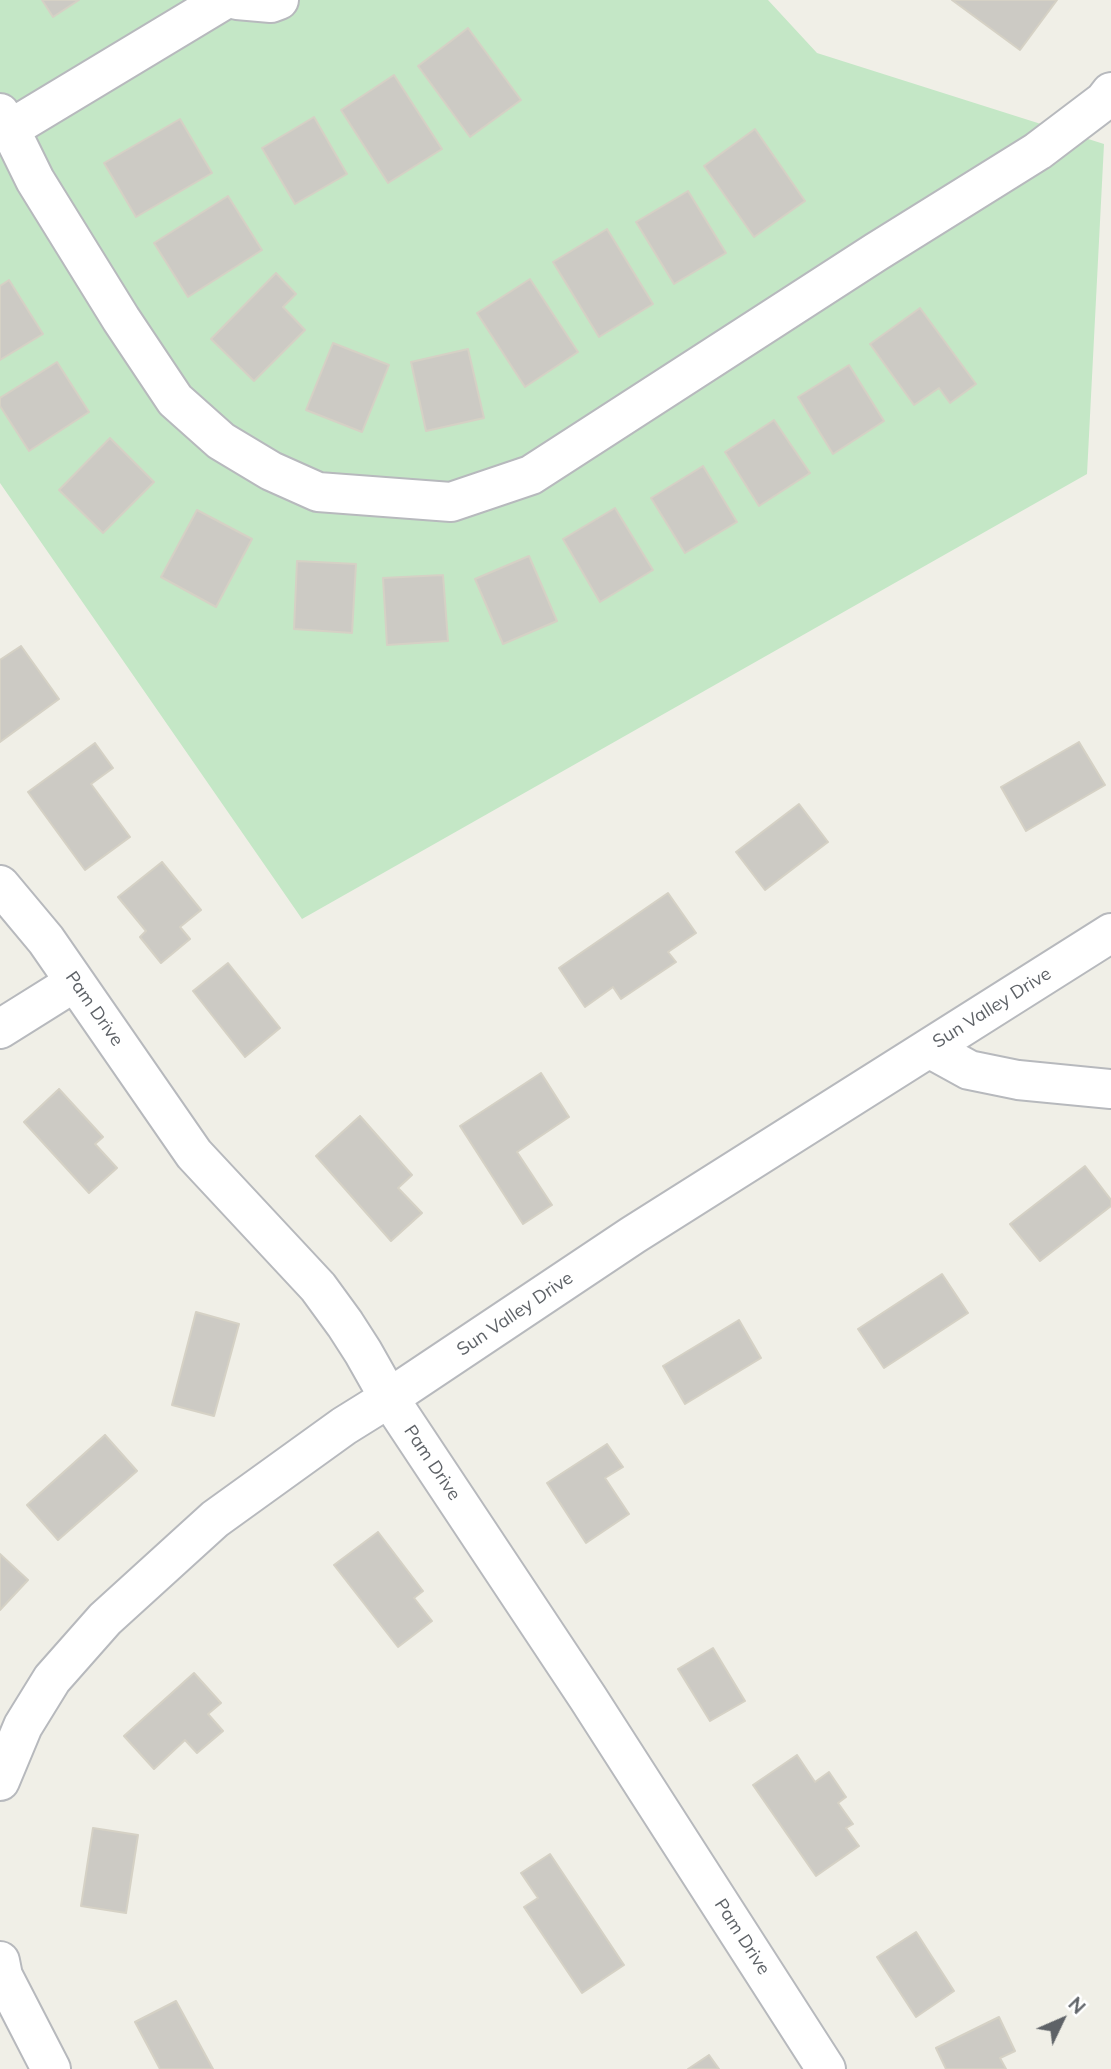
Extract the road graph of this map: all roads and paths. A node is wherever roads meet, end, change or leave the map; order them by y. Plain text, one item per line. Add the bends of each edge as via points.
1 (224, 0) edge
2 (237, 0) edge
3 (279, 0) edge
4 (1111, 92) edge
5 (5, 121) edge
6 (0, 885) edge
7 (1111, 933) edge
8 (75, 982) junction
9 (0, 1029) edge
10 (929, 1048) junction
11 (1111, 1089) edge
12 (389, 1398) junction
13 (0, 1781) edge
14 (0, 1961) edge
15 (51, 2069) edge
16 (826, 2069) edge

1 - 5 street
2 - 3 street
4 - 5 street via 1038,151 531,475 450,502 318,492 221,441 175,400 35,180
6 - 8 street, Pam Drive
7 - 10 street, Sun Valley Drive
8 - 9 street
8 - 12 street, Pam Drive via 194,1154 318,1287
10 - 11 street via 969,1070
10 - 12 street, Sun Valley Drive via 634,1235
12 - 13 street, Sun Valley Drive via 215,1519 105,1619 52,1679 23,1726
12 - 16 street, Pam Drive via 589,1698
14 - 15 street via 3,1976

